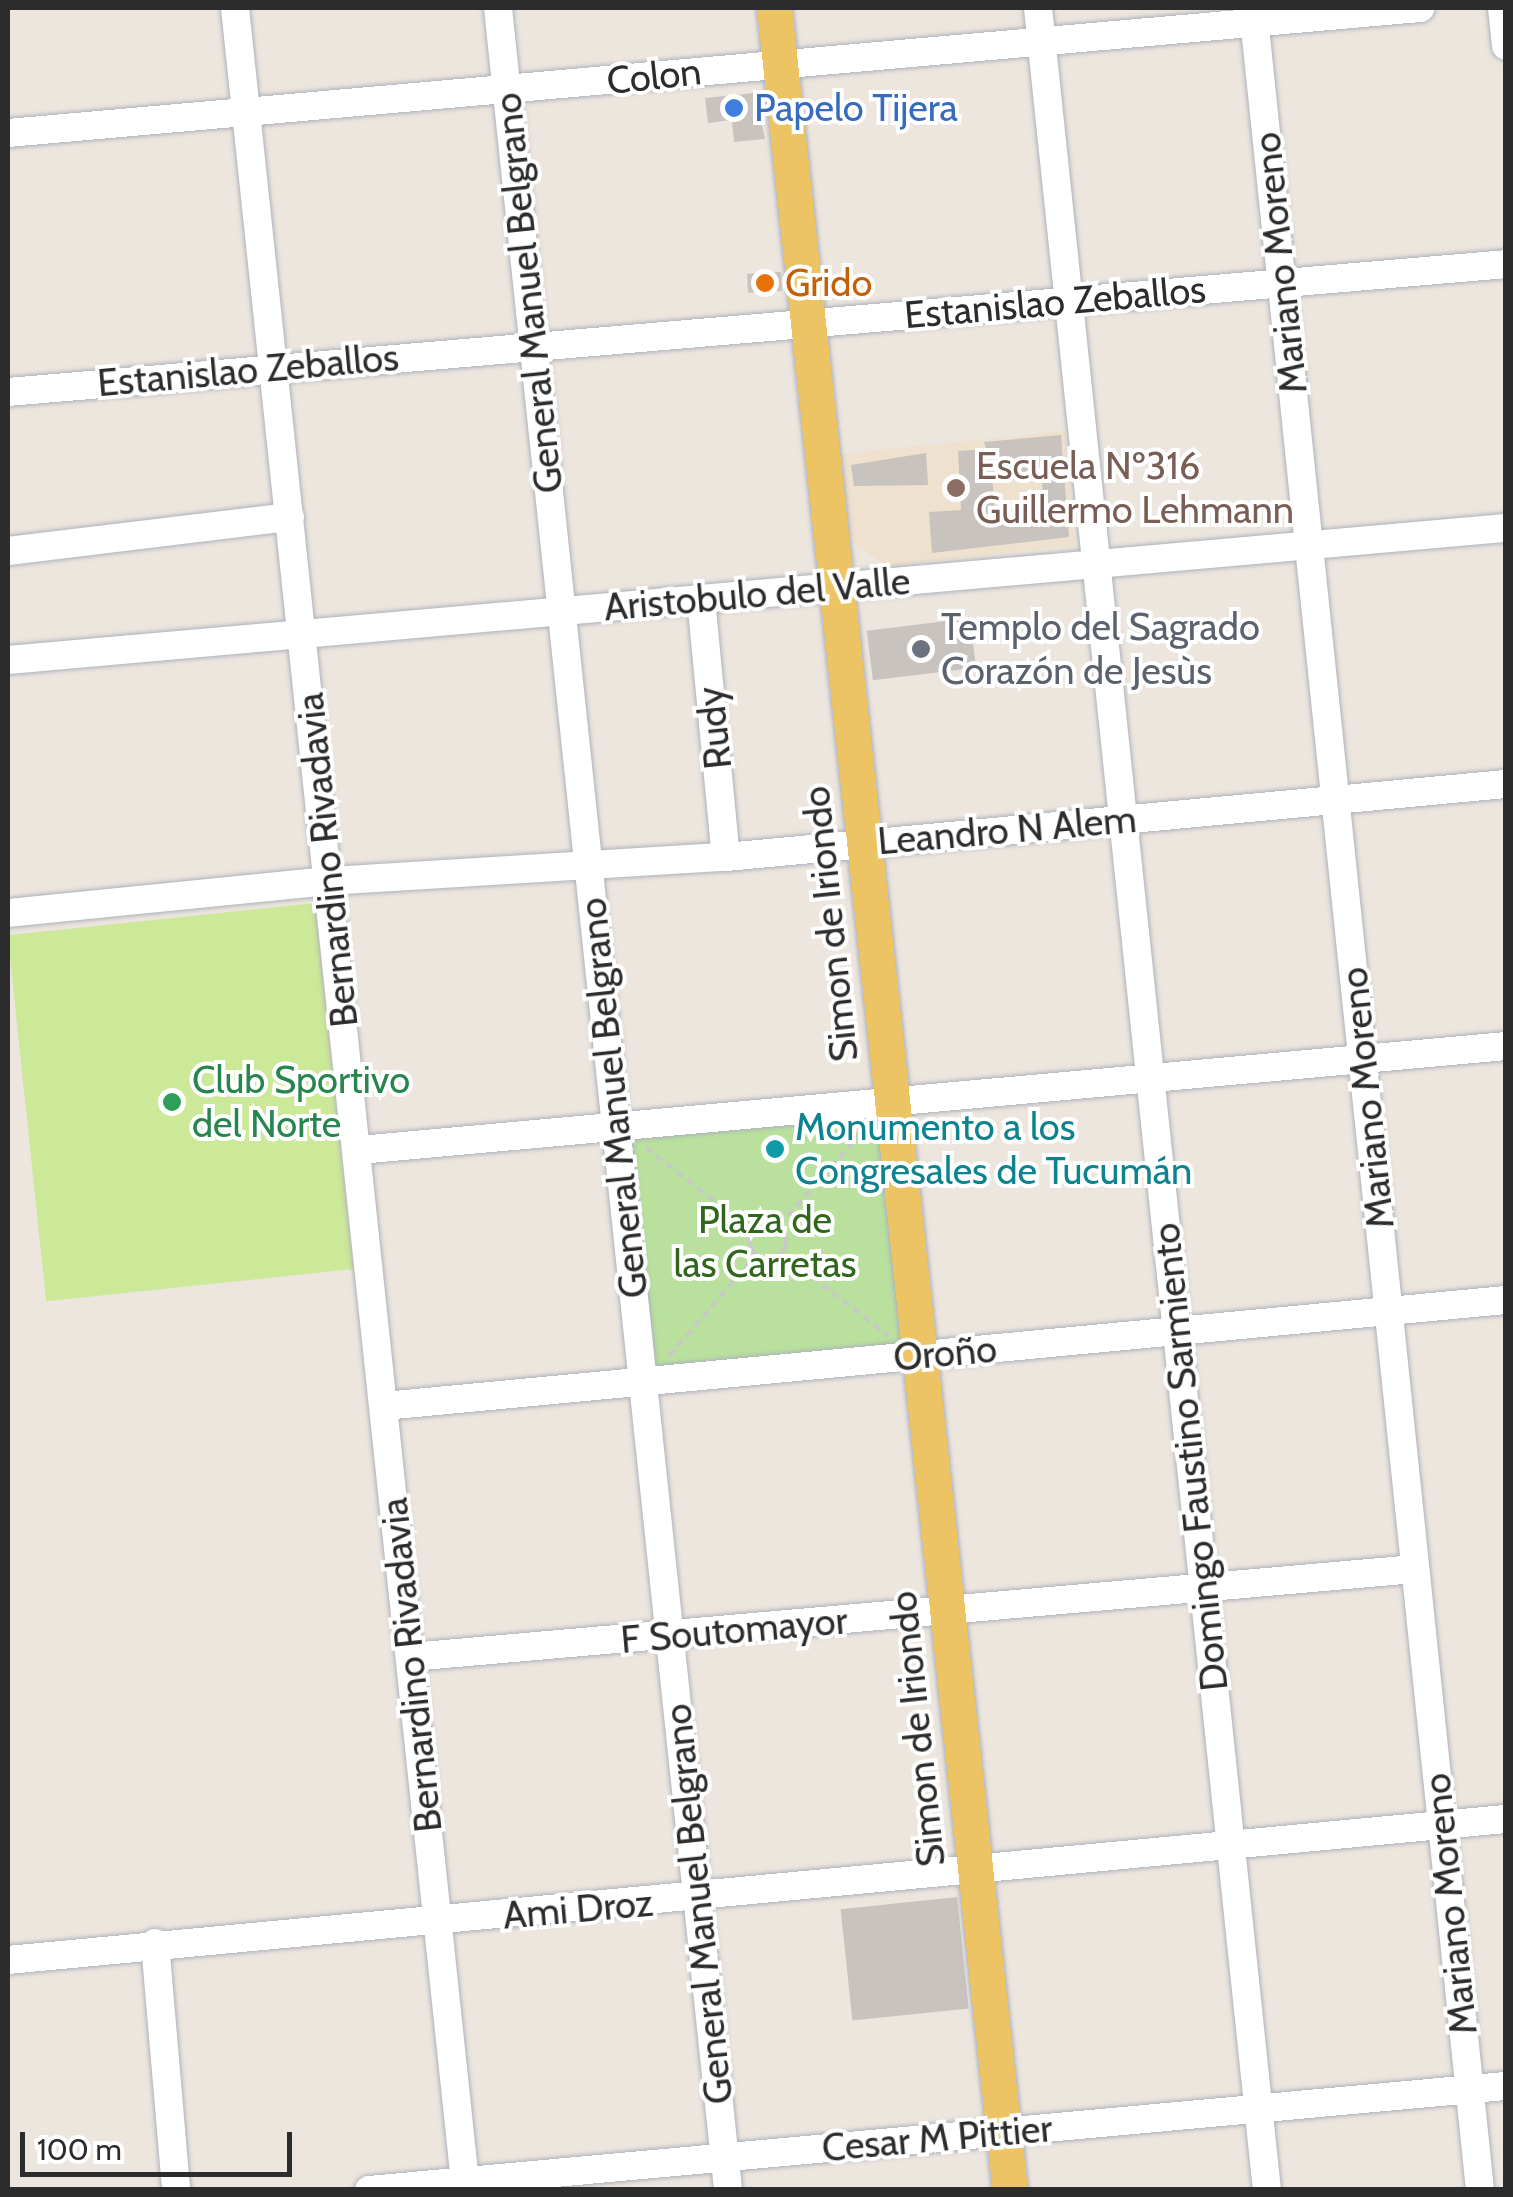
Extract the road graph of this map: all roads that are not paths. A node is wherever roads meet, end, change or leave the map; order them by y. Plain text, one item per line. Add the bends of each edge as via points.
1 (236, 8) edge
2 (498, 8) edge
3 (774, 8) edge
4 (1038, 8) edge
5 (1420, 8) edge
6 (1502, 8) edge
7 (1254, 15) edge
8 (1041, 42) junction
9 (1506, 46) edge
10 (780, 64) junction
11 (506, 90) junction
12 (246, 112) junction
13 (8, 133) edge
14 (1506, 264) edge
15 (1282, 283) junction
16 (1068, 301) junction
17 (807, 322) junction
18 (534, 346) junction
19 (274, 367) junction
20 (8, 392) edge
21 (290, 517) junction
22 (1506, 528) edge
23 (1309, 545) junction
24 (8, 551) edge
25 (1096, 564) junction
26 (838, 587) junction
27 (702, 599) junction
28 (562, 612) junction
29 (303, 635) junction
30 (8, 660) edge
31 (1506, 784) edge
32 (1336, 800) junction
33 (1123, 820) junction
34 (863, 843) junction
35 (726, 856) junction
36 (588, 867) junction
37 (329, 882) junction
38 (8, 914) edge
39 (1506, 1046) edge
40 (1362, 1059) junction
41 (1150, 1079) junction
42 (885, 1108) junction
43 (616, 1125) junction
44 (359, 1150) junction
45 (1506, 1300) edge
46 (1389, 1311) junction
47 (1177, 1331) junction
48 (922, 1355) junction
49 (643, 1383) junction
50 (384, 1406) junction
51 (1416, 1569) junction
52 (1204, 1589) junction
53 (948, 1612) junction
54 (670, 1636) junction
55 (410, 1658) junction
56 (1506, 1819) edge
57 (1442, 1825) junction
58 (1231, 1845) junction
59 (975, 1870) junction
60 (698, 1898) junction
61 (438, 1922) junction
62 (155, 1943) junction
63 (8, 1960) edge
64 (1506, 2086) edge
65 (1469, 2090) junction
66 (1259, 2109) junction
67 (1005, 2131) junction
68 (724, 2158) junction
69 (466, 2185) edge
70 (176, 2190) edge
71 (369, 2190) edge
72 (728, 2190) edge
73 (1010, 2190) edge
74 (1268, 2190) edge
75 (1480, 2190) edge

1 - 12 street, Bernardino Rivadavia
2 - 11 street, General Manuel Belgrano
3 - 10 main road, Simon de Iriondo
4 - 8 street, Domingo Faustino Sarmiento
5 - 7 street, Colon
6 - 9 street
7 - 8 street, Colon
7 - 15 street, Mariano Moreno
8 - 10 street, Colon
8 - 16 street, Domingo Faustino Sarmiento
10 - 11 street, Colon
10 - 17 main road, Simon de Iriondo
11 - 12 street, Colon
11 - 18 street, General Manuel Belgrano
12 - 13 street, Colon
12 - 19 street, Bernardino Rivadavia
14 - 15 street, Estanislao Zeballos
15 - 16 street, Estanislao Zeballos
15 - 23 street, Mariano Moreno
16 - 17 street, Estanislao Zeballos
16 - 25 street, Domingo Faustino Sarmiento
17 - 18 street, Estanislao Zeballos
17 - 26 main road, Simon de Iriondo
18 - 19 street, Estanislao Zeballos
18 - 28 street, General Manuel Belgrano
19 - 20 street, Estanislao Zeballos
19 - 21 street, Bernardino Rivadavia
21 - 24 street
21 - 29 street, Bernardino Rivadavia
22 - 23 street, Aristobulo del Valle
23 - 25 street, Aristobulo del Valle
23 - 32 street, Mariano Moreno
25 - 26 street, Aristobulo del Valle
25 - 33 street, Domingo Faustino Sarmiento
26 - 27 street, Aristobulo del Valle
26 - 34 main road, Simon de Iriondo
27 - 28 street, Aristobulo del Valle
27 - 35 street, Rudy
28 - 29 street, Aristobulo del Valle
28 - 36 street, General Manuel Belgrano
29 - 30 street, Aristobulo del Valle
29 - 37 street, Bernardino Rivadavia
31 - 32 street, Leandro N Alem
32 - 33 street, Leandro N Alem
32 - 40 street, Mariano Moreno
33 - 34 street, Leandro N Alem
33 - 41 street, Domingo Faustino Sarmiento
34 - 35 street, Leandro N Alem
34 - 42 main road, Simon de Iriondo
35 - 36 street, Leandro N Alem
36 - 37 street, Leandro N Alem
36 - 43 street, General Manuel Belgrano
37 - 38 street, Leandro N Alem
37 - 44 street, Bernardino Rivadavia
39 - 40 street
40 - 41 street
40 - 46 street, Mariano Moreno
41 - 42 street
41 - 47 street, Domingo Faustino Sarmiento
42 - 43 street
42 - 48 main road, Simon de Iriondo
43 - 44 street
43 - 49 street, General Manuel Belgrano
44 - 50 street, Bernardino Rivadavia
45 - 46 street, Oroño
46 - 47 street, Oroño
46 - 51 street, Mariano Moreno
47 - 48 street, Oroño
47 - 52 street, Domingo Faustino Sarmiento
48 - 49 street, Oroño
48 - 53 main road, Simon de Iriondo
49 - 50 street, Oroño
49 - 54 street, General Manuel Belgrano
50 - 55 street, Bernardino Rivadavia
51 - 52 street, F Soutomayor
51 - 57 street, Mariano Moreno
52 - 53 street, F Soutomayor
52 - 58 street, Domingo Faustino Sarmiento
53 - 54 street, F Soutomayor
53 - 59 main road, Simon de Iriondo
54 - 55 street, F Soutomayor
54 - 60 street, General Manuel Belgrano
55 - 61 street, Bernardino Rivadavia
56 - 57 street, Ami Droz
57 - 58 street, Ami Droz
57 - 65 street, Mariano Moreno
58 - 59 street, Ami Droz
58 - 66 street, Domingo Faustino Sarmiento
59 - 60 street, Ami Droz
59 - 67 main road, Simon de Iriondo
60 - 61 street, Ami Droz
60 - 68 street, General Manuel Belgrano
61 - 62 street, Ami Droz
61 - 69 street, Bernardino Rivadavia
62 - 63 street, Ami Droz
62 - 70 street
64 - 65 street, Cesar M Pittier
65 - 66 street, Cesar M Pittier
65 - 75 street, Mariano Moreno
66 - 67 street, Cesar M Pittier
66 - 74 street, Domingo Faustino Sarmiento
67 - 68 street, Cesar M Pittier
67 - 73 main road, Simon de Iriondo
68 - 69 street, Cesar M Pittier
68 - 72 street, General Manuel Belgrano
69 - 71 street, Cesar M Pittier

